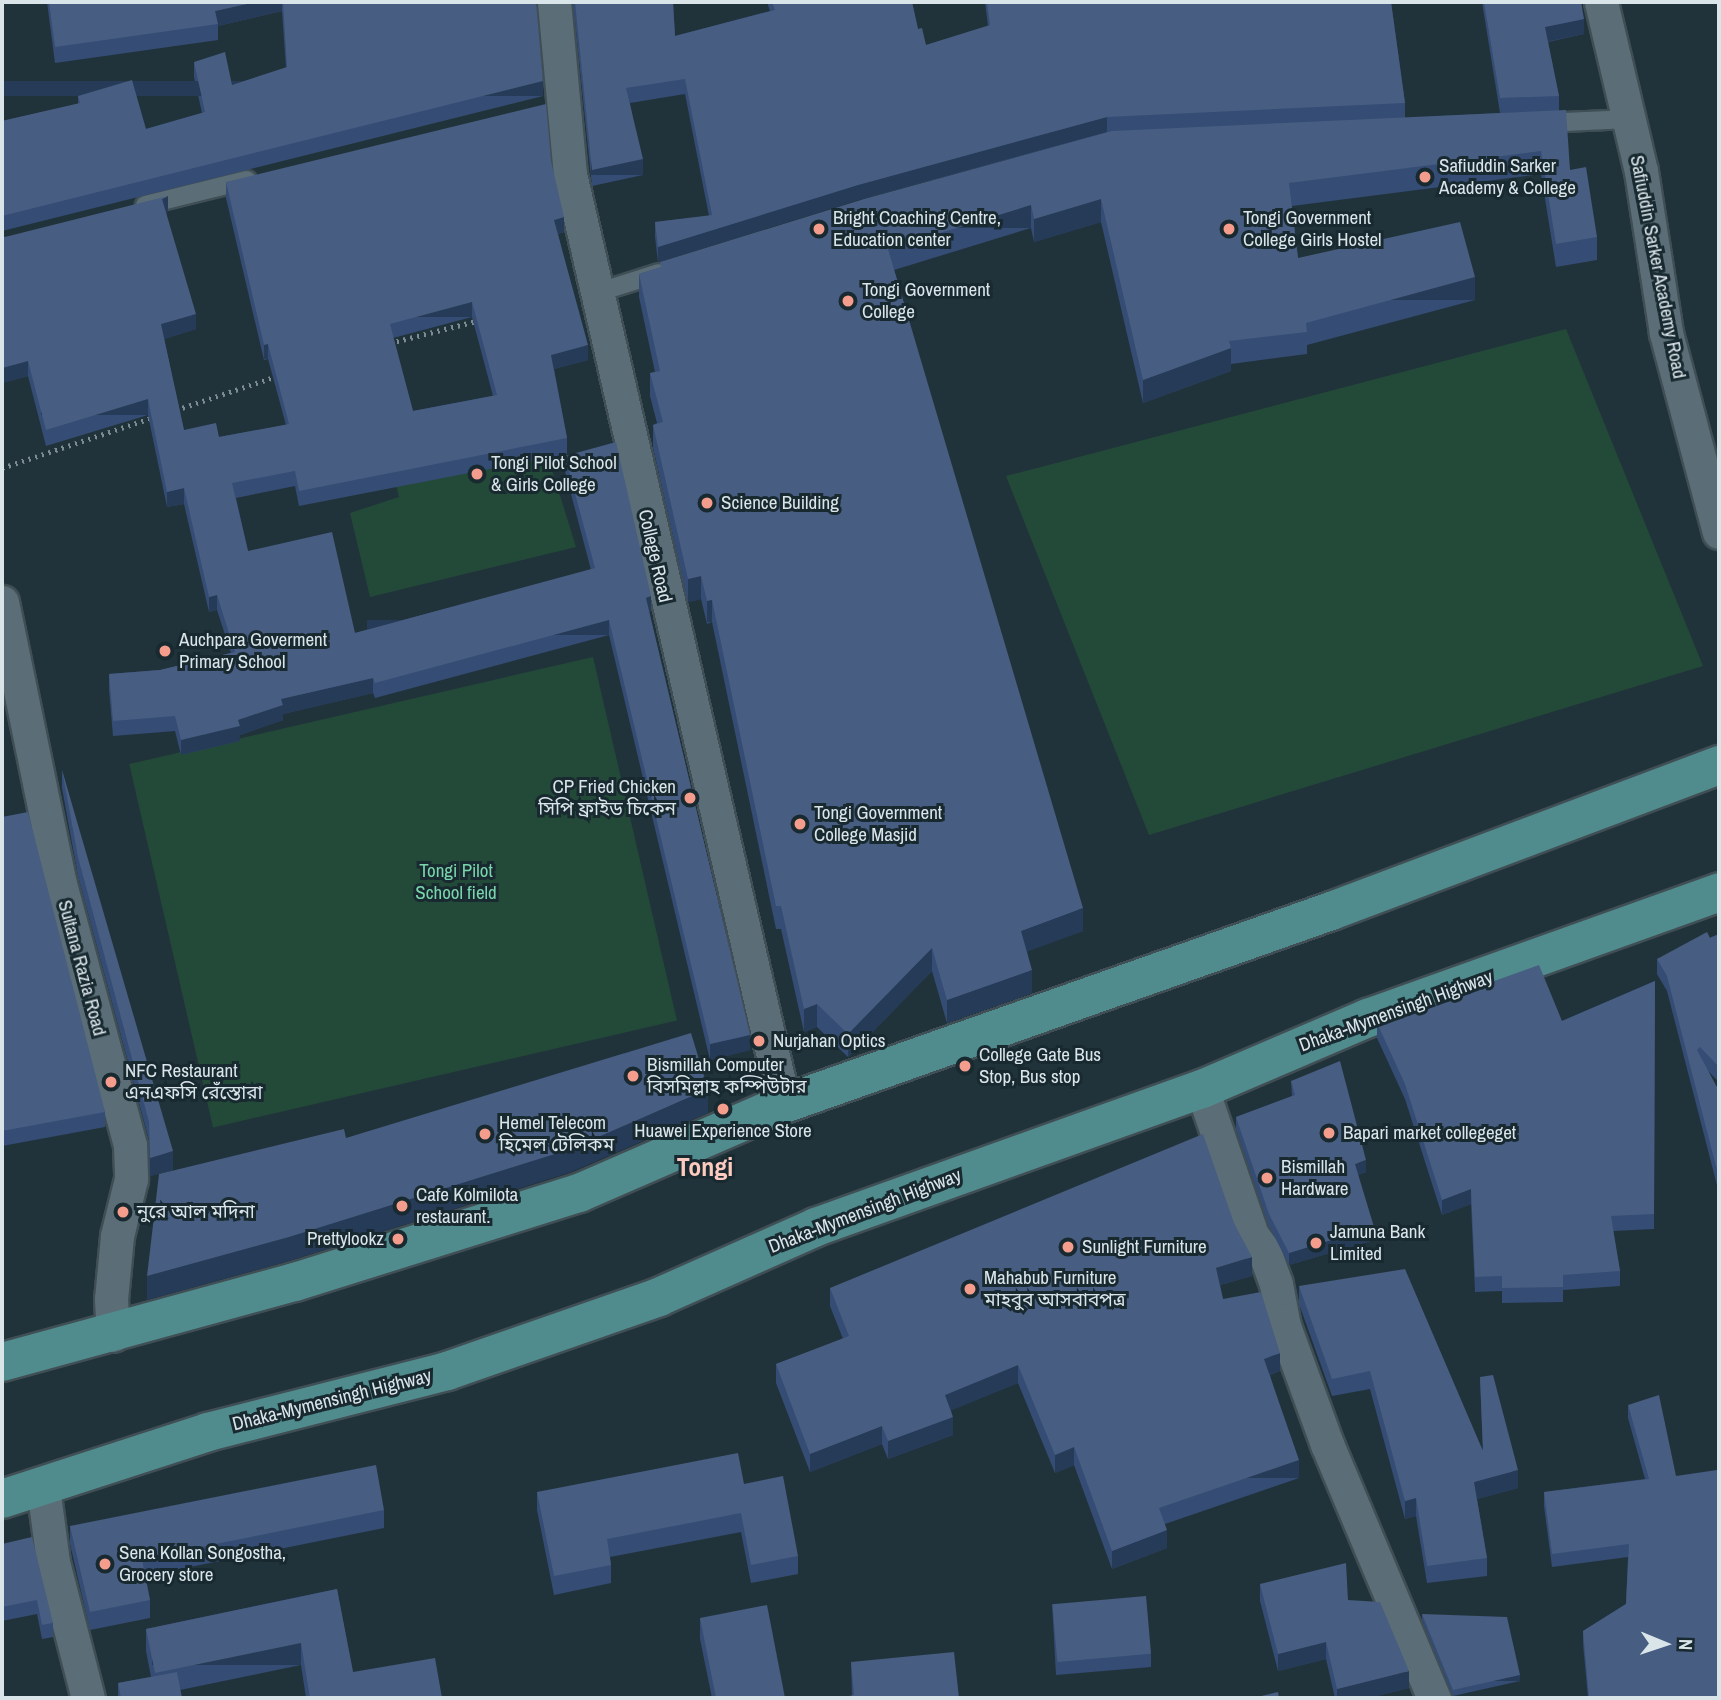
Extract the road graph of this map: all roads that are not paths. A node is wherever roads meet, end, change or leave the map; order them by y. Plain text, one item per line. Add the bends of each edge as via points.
1 (554, 2) edge
2 (1601, 2) edge
3 (1629, 119) junction
4 (1520, 124) edge
5 (269, 175) edge
6 (122, 211) edge
7 (676, 268) edge
8 (596, 293) junction
9 (1719, 532) edge
10 (2, 602) edge
11 (1719, 765) edge
12 (1719, 892) edge
13 (1202, 1089) junction
14 (784, 1104) junction
15 (113, 1335) junction
16 (2, 1362) edge
17 (43, 1487) junction
18 (2, 1499) edge
19 (88, 1698) edge
20 (1434, 1698) edge

1 - 8 street, College Road via 556,105
2 - 3 street, Safiuddin Sarker Academy Road
3 - 4 lane
3 - 9 street, Safiuddin Sarker Academy Road via 1667,333
5 - 6 lane
7 - 8 lane
8 - 14 street, College Road
10 - 15 street, Sultana Razia Road via 59,880 130,1145 131,1179 117,1236 111,1299
11 - 14 highway via 1331,911
12 - 13 highway, Dhaka-Mymensingh Highway via 1368,1018
13 - 17 highway, Dhaka-Mymensingh Highway via 816,1227 659,1297 459,1367 208,1432
13 - 20 street via 1252,1235 1264,1251 1276,1284 1284,1326 1327,1444
14 - 15 highway via 579,1193
15 - 16 highway
17 - 18 highway, Dhaka-Mymensingh Highway
17 - 19 street via 53,1562

